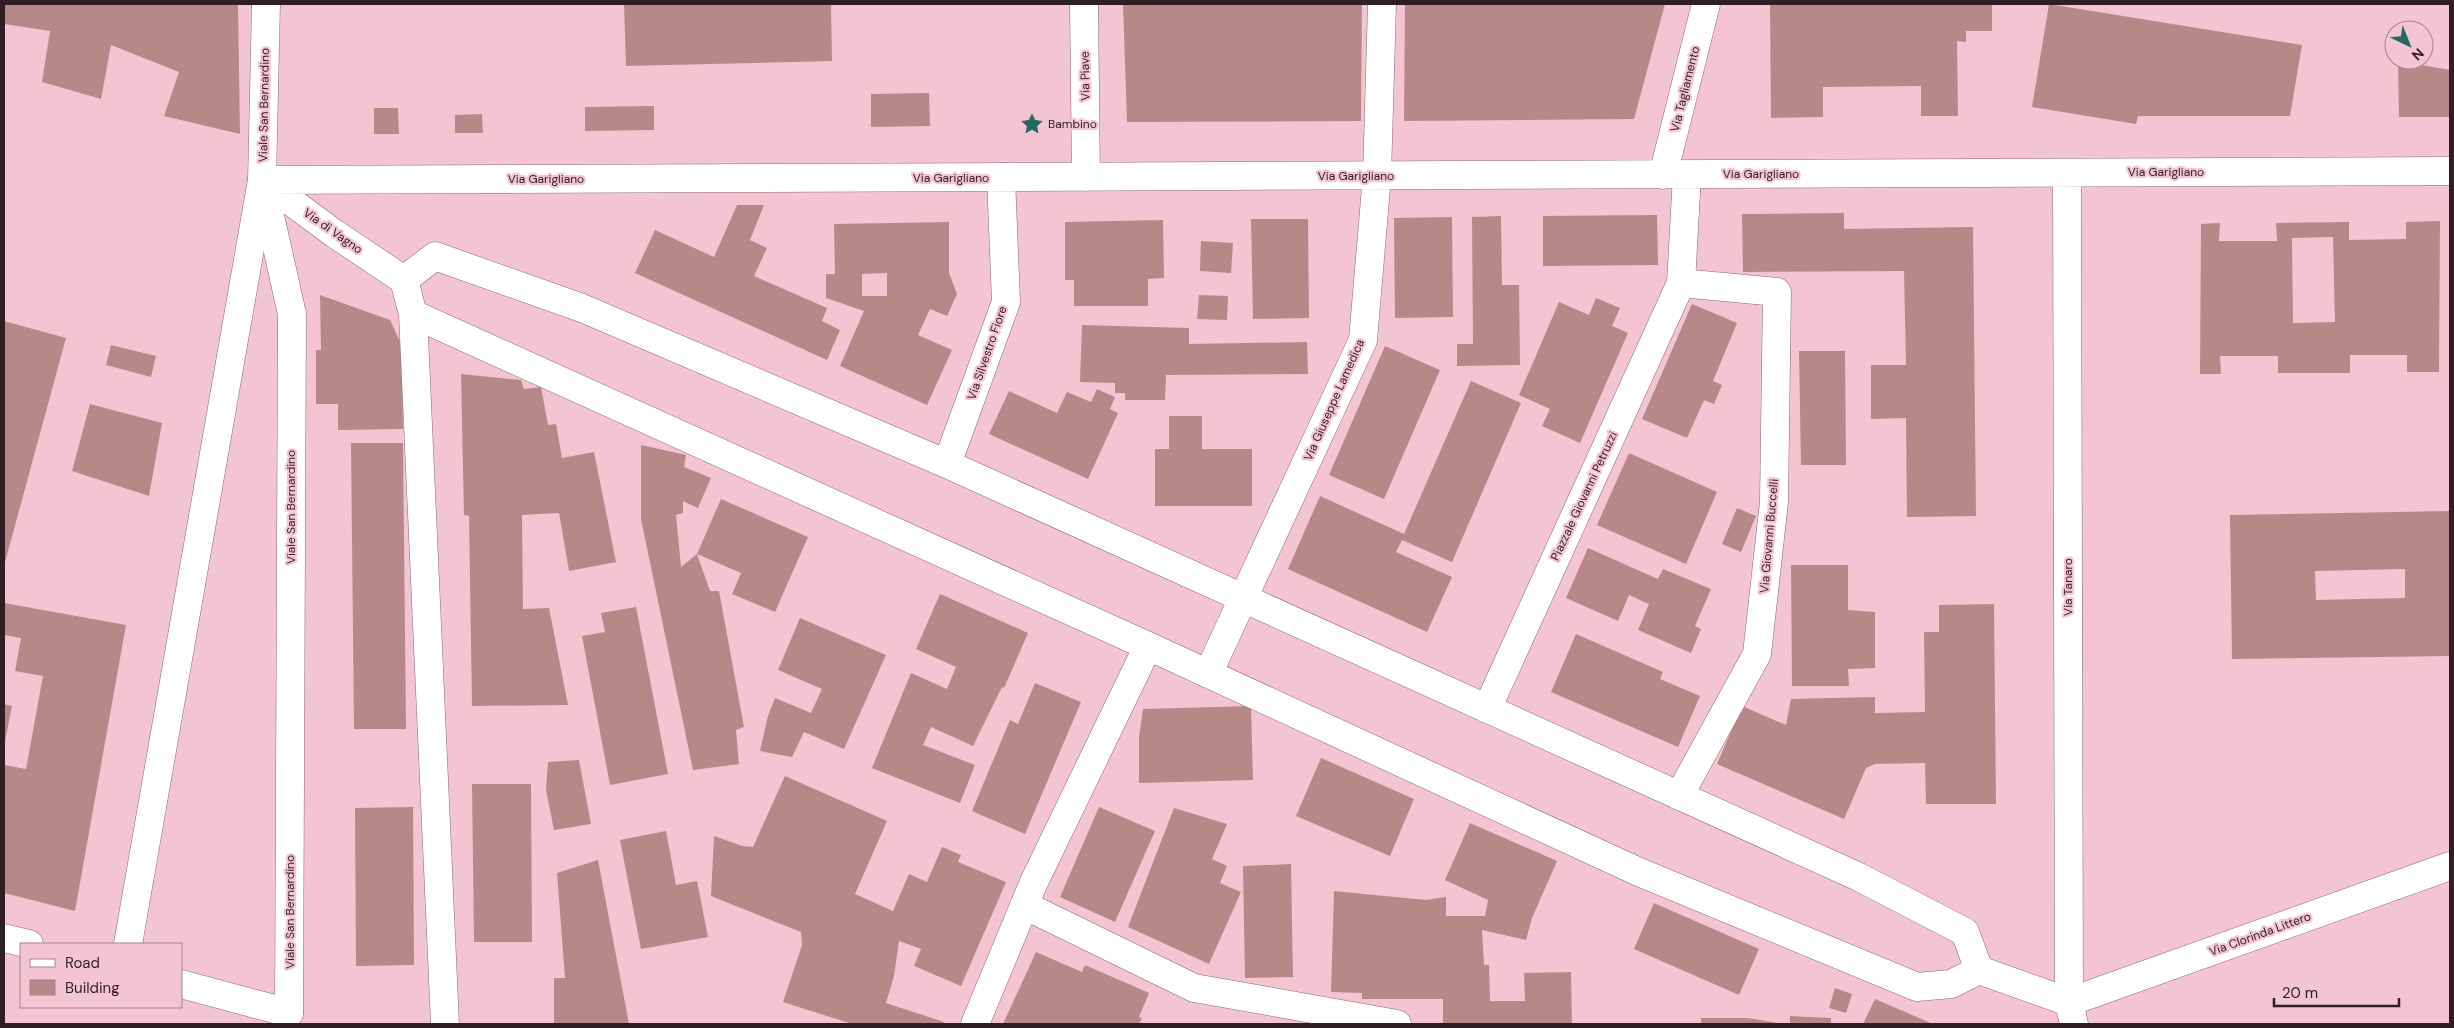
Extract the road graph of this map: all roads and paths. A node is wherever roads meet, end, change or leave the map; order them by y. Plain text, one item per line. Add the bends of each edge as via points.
1 (266, 4) edge
2 (1084, 4) edge
3 (1382, 4) edge
4 (1706, 4) edge
5 (2450, 171) edge
6 (2067, 173) junction
7 (1675, 175) junction
8 (1086, 177) junction
9 (1001, 178) junction
10 (262, 180) junction
11 (1377, 182) junction
12 (404, 280) junction
13 (1681, 283) junction
14 (414, 314) junction
15 (947, 464) junction
16 (1242, 599) junction
17 (1148, 646) junction
18 (1208, 674) junction
19 (1487, 709) junction
20 (1679, 796) junction
21 (2450, 866) edge
22 (1024, 905) junction
23 (4, 938) edge
24 (25, 943) edge
25 (128, 943) edge
26 (1979, 970) junction
27 (182, 984) edge
28 (2071, 1013) edge
29 (446, 1024) edge
30 (975, 1024) edge
31 (1397, 1024) edge

1 - 10 street, Viale San Bernardino
2 - 8 street, Via Piave
3 - 11 street, Via Giuseppe Lamedica
4 - 7 street, Via Tagliamento
5 - 6 street, Via Garigliano
6 - 7 street, Via Garigliano
6 - 28 street, Via Tanaro
7 - 11 street, Via Garigliano
7 - 13 street, Via Tagliamento
8 - 9 street, Via Garigliano
8 - 11 street, Via Garigliano
9 - 10 street, Via Garigliano
9 - 15 street, Via Silvestro Fiore via 1006,302
10 - 12 street, Via di Vagno
10 - 25 street
10 - 27 street, Viale San Bernardino via 292,314 289,1013
11 - 16 street, Via Giuseppe Lamedica via 1363,340
12 - 14 street
12 - 15 street via 435,256 582,308
13 - 19 street, Piazzale Giovanni Petruzzi
13 - 20 street, Via Giovanni Buccelli via 1777,292 1774,502 1757,654
14 - 17 street
14 - 29 street
15 - 16 street
16 - 18 street, Via Giuseppe Lamedica
16 - 19 street
17 - 18 street
17 - 22 street
18 - 26 street via 1639,872 1917,987 1951,984
19 - 20 street
20 - 26 street via 1859,877 1965,932
21 - 28 street, Via Clorinda Littero
22 - 30 street
22 - 31 street via 1194,988
23 - 24 street
26 - 28 street

